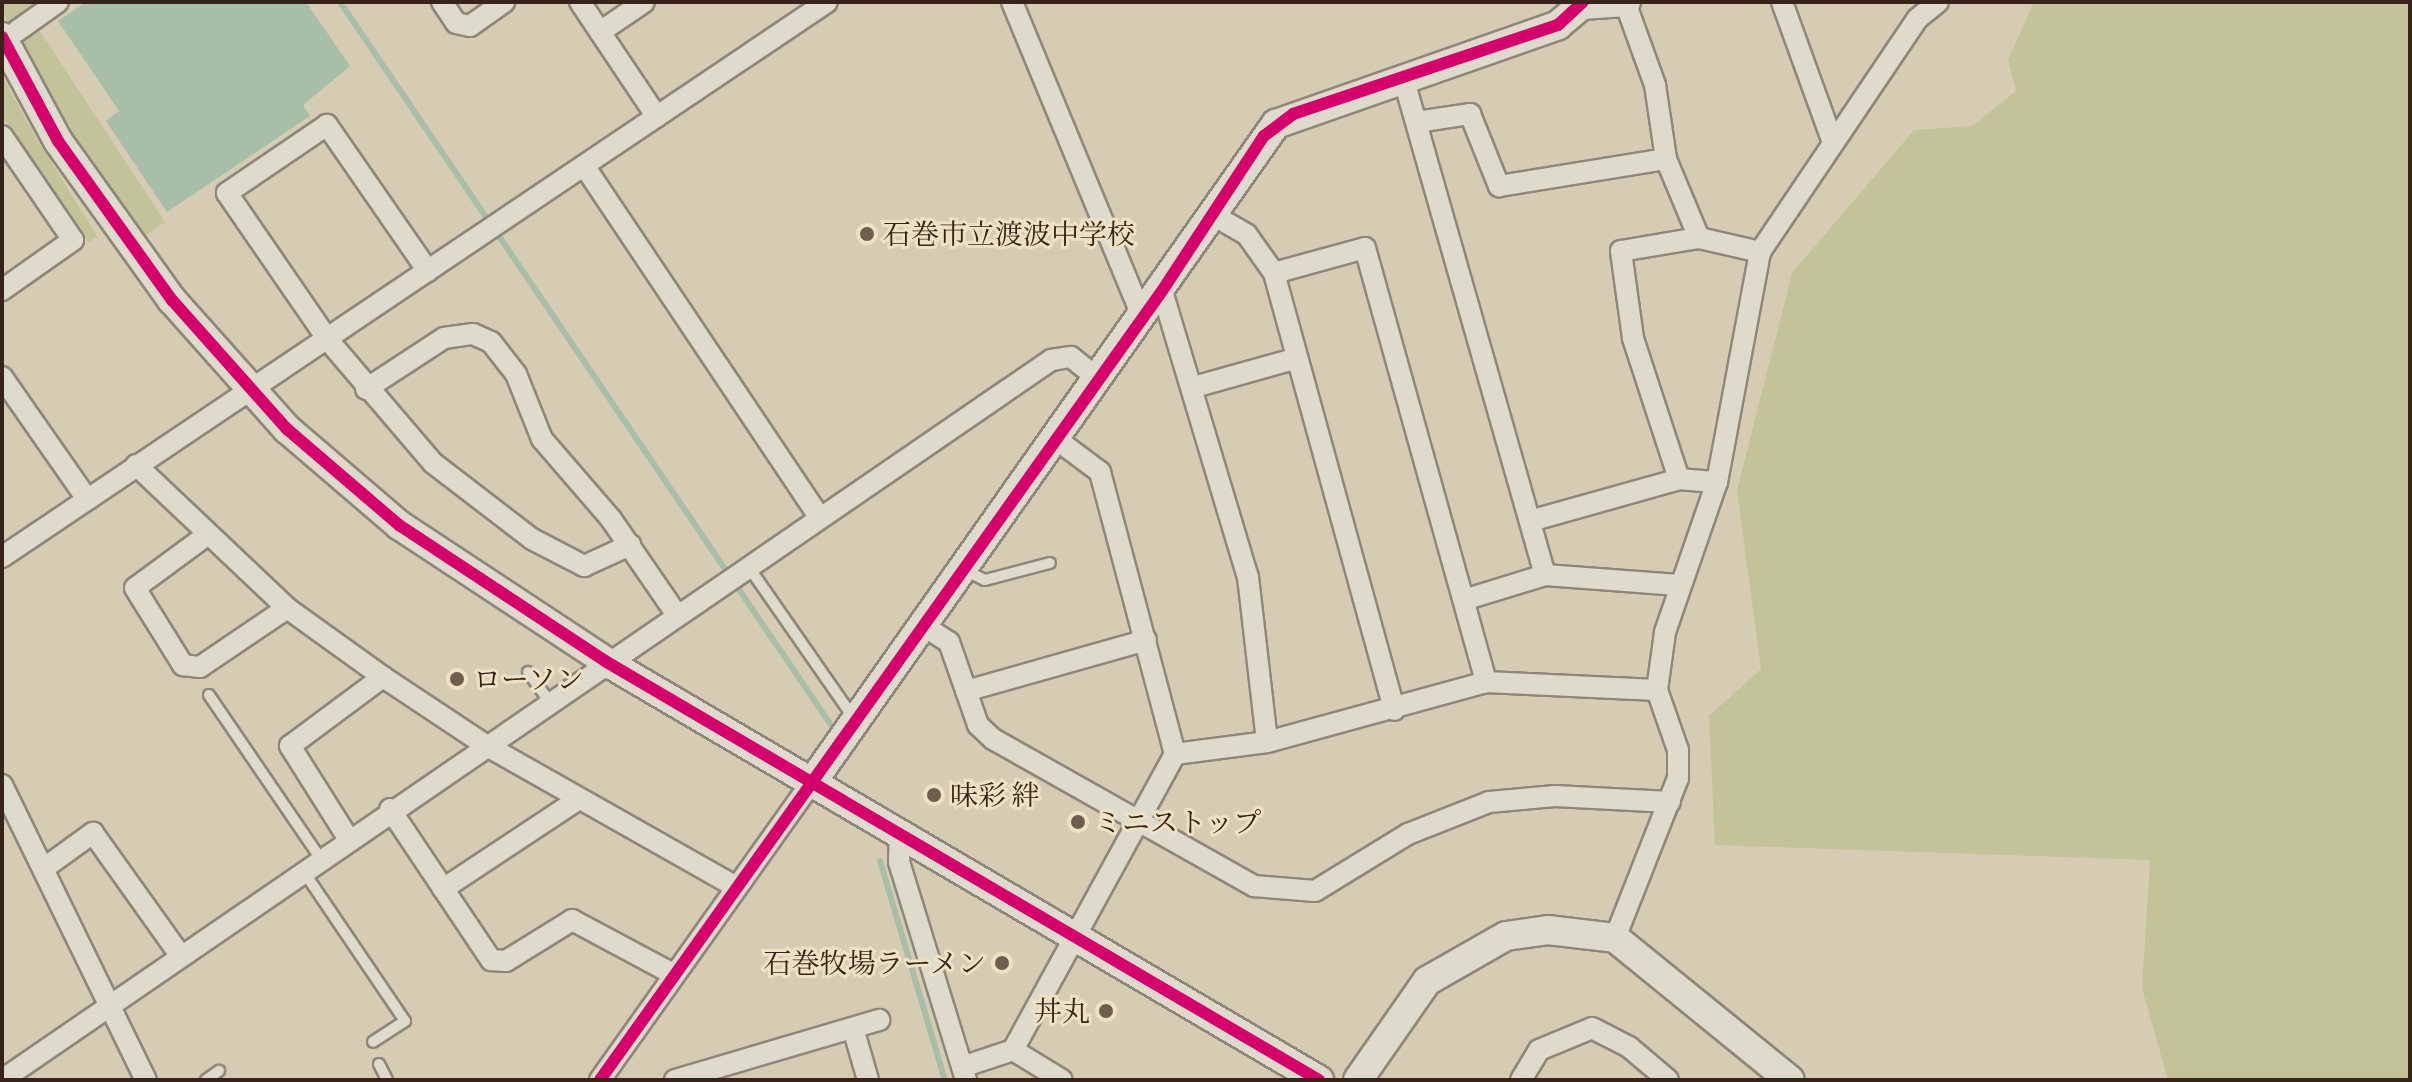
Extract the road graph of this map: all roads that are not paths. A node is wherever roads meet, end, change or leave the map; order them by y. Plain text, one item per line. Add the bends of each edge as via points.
1 (58, 2) edge
2 (442, 2) edge
3 (504, 2) edge
4 (580, 2) edge
5 (644, 2) edge
6 (827, 2) edge
7 (1012, 2) edge
8 (1626, 2) edge
9 (1782, 2) edge
10 (1938, 2) edge
11 (1582, 4) edge
12 (600, 32) junction
13 (9, 34) edge
14 (1403, 77) junction
15 (657, 117) junction
16 (1417, 122) junction
17 (2, 136) edge
18 (1833, 143) junction
19 (1666, 159) junction
20 (10, 165) edge
21 (585, 167) junction
22 (1213, 215) junction
23 (1699, 238) junction
24 (1760, 252) junction
25 (428, 271) junction
26 (1274, 273) junction
27 (2, 290) edge
28 (1162, 291) junction
29 (1143, 318) junction
30 (328, 340) junction
31 (1297, 358) junction
32 (2, 377) edge
33 (1097, 378) junction
34 (1194, 387) junction
35 (251, 389) junction
36 (366, 389) junction
37 (1056, 439) junction
38 (136, 465) junction
39 (1679, 479) junction
40 (1717, 482) junction
41 (87, 499) junction
42 (819, 516) junction
43 (1530, 521) junction
44 (207, 535) junction
45 (630, 545) junction
46 (2, 557) edge
47 (1050, 563) dead end
48 (743, 566) junction
49 (964, 569) junction
50 (1545, 575) junction
51 (1679, 585) junction
52 (1467, 599) junction
53 (287, 608) junction
54 (675, 612) junction
55 (924, 626) junction
56 (1146, 640) junction
57 (605, 661) junction
58 (528, 672) dead end
59 (383, 677) junction
60 (1486, 682) junction
61 (1657, 690) junction
62 (966, 691) junction
63 (209, 695) dead end
64 (548, 700) junction
65 (1394, 710) junction
66 (856, 721) junction
67 (1267, 742) junction
68 (487, 746) junction
69 (1175, 754) junction
70 (2, 785) edge
71 (810, 785) junction
72 (579, 799) junction
73 (1670, 802) junction
74 (390, 809) junction
75 (1138, 823) junction
76 (900, 834) junction
77 (348, 838) junction
78 (311, 864) junction
79 (43, 869) junction
80 (734, 886) junction
81 (443, 889) junction
82 (1615, 938) junction
83 (1076, 940) junction
84 (180, 955) junction
85 (673, 974) junction
86 (108, 1003) junction
87 (879, 1020) dead end
88 (853, 1028) junction
89 (373, 1042) dead end
90 (1013, 1050) junction
91 (379, 1064) dead end
92 (219, 1071) dead end
93 (964, 1073) edge
94 (2, 1080) edge
95 (146, 1080) edge
96 (206, 1080) edge
97 (387, 1080) edge
98 (600, 1080) edge
99 (675, 1080) edge
100 (868, 1080) edge
101 (1062, 1080) edge
102 (1319, 1080) edge
103 (1358, 1080) edge
104 (1521, 1080) edge
105 (1668, 1080) edge
106 (1790, 1080) edge

1 - 13 street
2 - 3 street via 456,23 470,26
4 - 12 street
5 - 12 street
6 - 15 street
7 - 29 street
8 - 11 street
8 - 19 street via 1655,85
9 - 18 street
10 - 18 street via 1917,19
11 - 14 street via 1558,25
12 - 15 street
13 - 35 street via 90,191
14 - 16 street
14 - 22 street via 1276,124
15 - 21 street
16 - 19 street via 1470,114 1499,186
16 - 43 street
17 - 20 street
18 - 24 street
19 - 23 street
20 - 27 street via 73,240
21 - 25 street
21 - 42 street
22 - 26 street via 1247,235
22 - 28 street
23 - 24 street
23 - 39 street via 1621,251 1633,338
24 - 40 street
25 - 30 street
25 - 30 street via 327,125 227,193
26 - 31 street
26 - 52 street via 1365,248
28 - 29 street
28 - 34 street
29 - 33 street
30 - 35 street
30 - 36 street
31 - 34 street
31 - 65 street
32 - 41 street
33 - 37 street
33 - 42 street via 1071,357 1051,360
34 - 67 street via 1248,577
35 - 38 street
35 - 57 street via 399,525
36 - 45 street via 433,463 532,539 584,566
36 - 45 street via 444,338 473,334 491,342 516,374 542,439
37 - 49 street
37 - 56 street via 1100,472
38 - 41 street
38 - 44 street
39 - 40 street
39 - 43 street
40 - 51 street
41 - 46 street
42 - 48 street
43 - 50 street
44 - 53 street
44 - 53 street via 135,588 183,665 200,667
45 - 54 street
47 - 49 lane via 985,580
48 - 54 street
48 - 66 lane
49 - 55 street
50 - 51 street
50 - 52 street
51 - 61 street
52 - 60 street
53 - 59 street
54 - 57 street
55 - 62 street via 949,642
55 - 66 street
56 - 62 street
56 - 69 street
57 - 64 street
57 - 71 street
58 - 64 lane
59 - 68 street
59 - 77 street via 290,746
60 - 61 street
60 - 65 street
61 - 73 street via 1678,750
62 - 75 street via 978,725 993,739
63 - 78 lane
64 - 68 street
65 - 67 street
66 - 71 street
67 - 69 street
68 - 72 street
68 - 74 street
69 - 75 street
70 - 79 street
71 - 76 street
71 - 80 street
72 - 80 street
72 - 81 street
73 - 75 street via 1555,796 1489,802 1438,819 1334,882 1295,895 1254,886
73 - 82 street
74 - 77 street
74 - 81 street
75 - 83 street
76 - 83 street
76 - 93 street via 899,862
77 - 78 street
78 - 84 street
78 - 89 lane via 405,1021
79 - 84 street via 93,833
79 - 86 street
80 - 85 street
81 - 85 street via 491,960 506,961 572,920
82 - 103 street via 1548,930 1473,950 1427,981
82 - 106 street
83 - 90 street
83 - 102 street
84 - 86 street
85 - 98 street
86 - 94 street
86 - 95 street
87 - 88 street
88 - 99 street
88 - 100 street
90 - 93 street
90 - 101 street
91 - 97 lane
92 - 96 lane
104 - 105 street via 1539,1050 1592,1028 1629,1047

